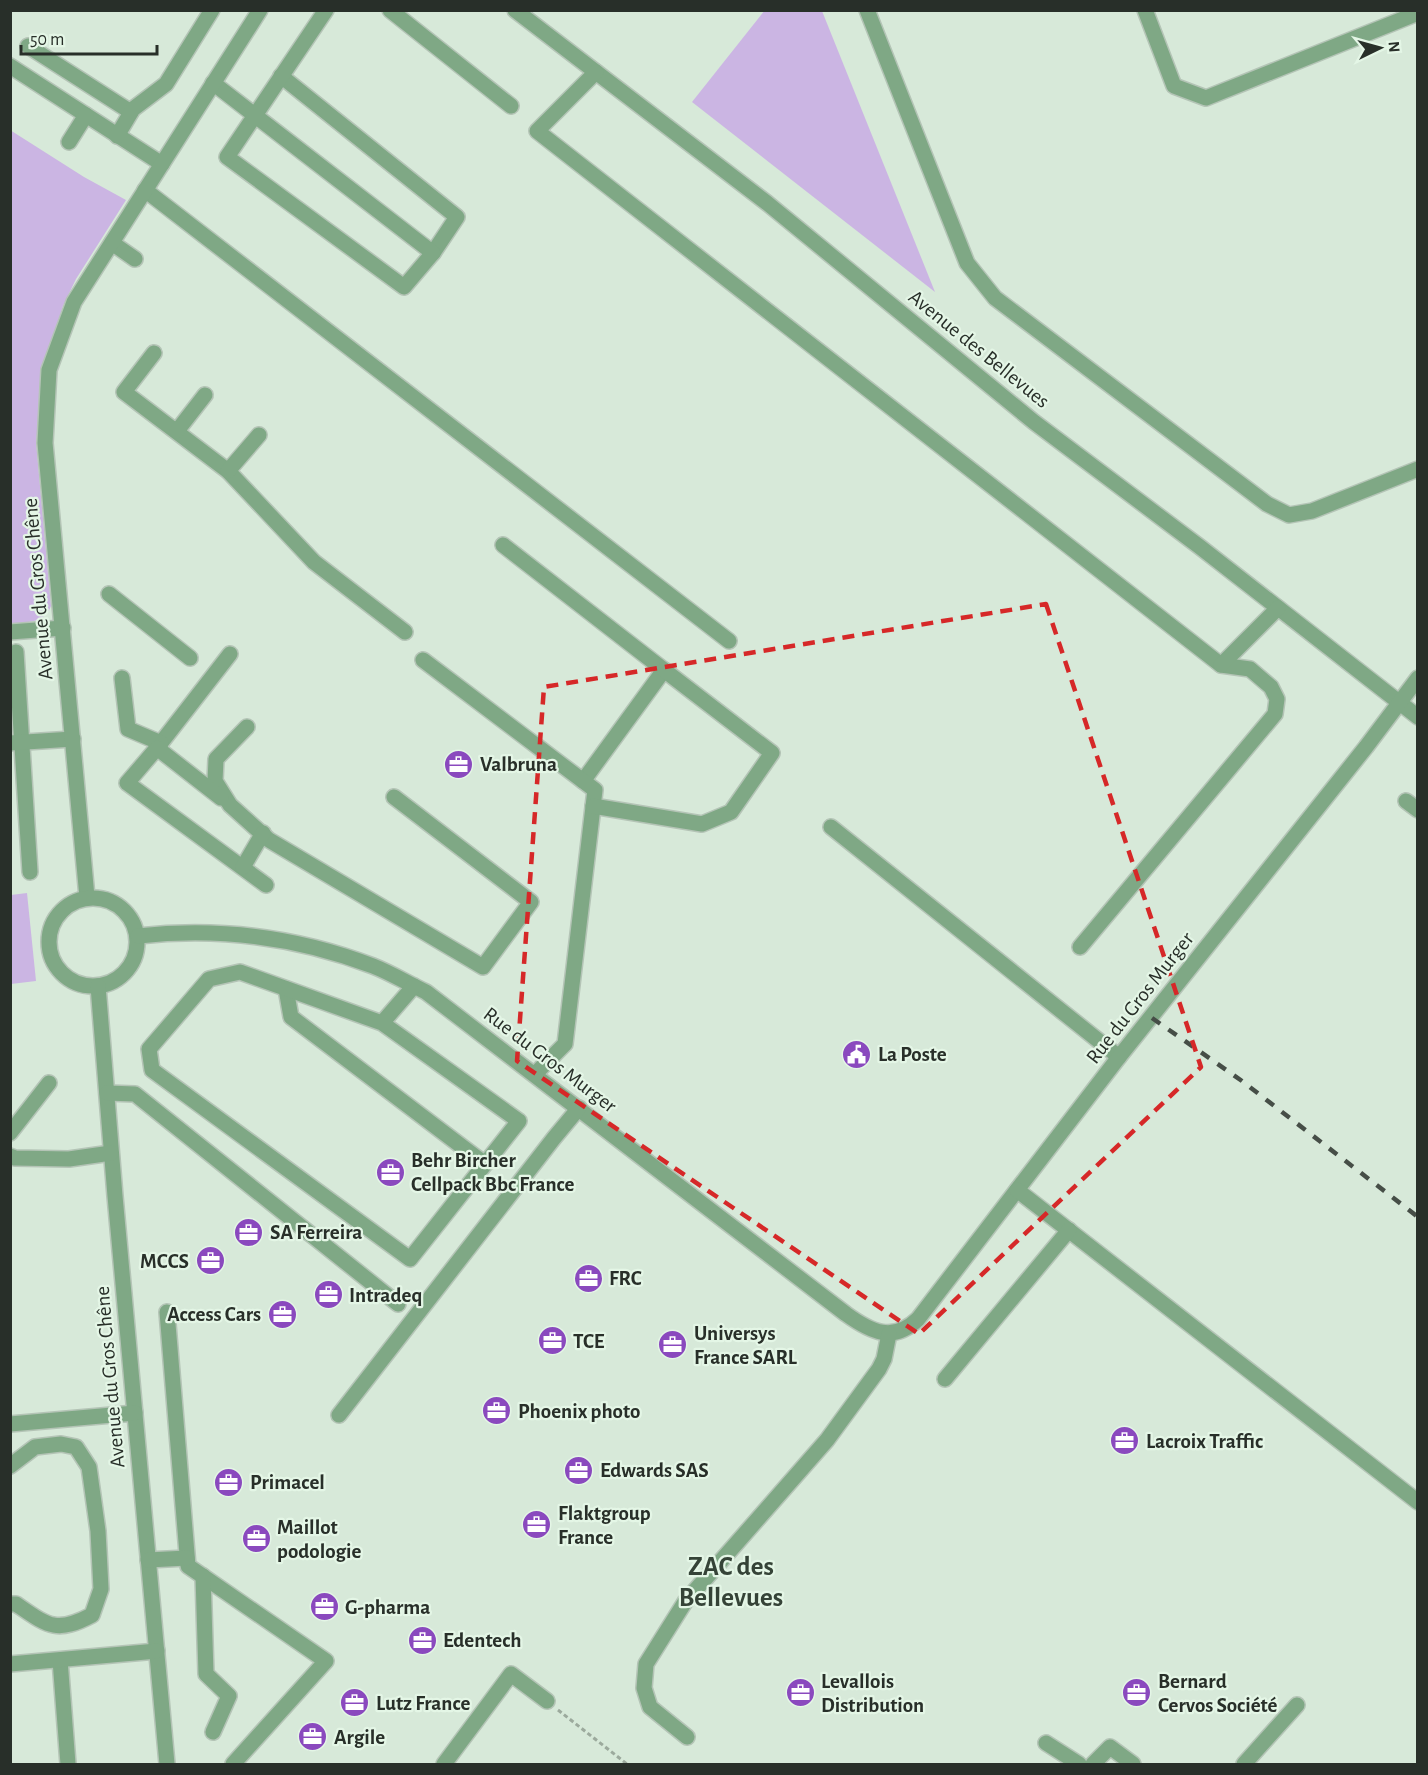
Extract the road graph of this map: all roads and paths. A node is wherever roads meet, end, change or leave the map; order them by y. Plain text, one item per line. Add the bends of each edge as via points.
1 (212, 10) edge
2 (260, 10) edge
3 (326, 10) edge
4 (390, 10) edge
5 (515, 10) edge
6 (867, 10) edge
7 (1145, 10) edge
8 (1418, 13) edge
9 (28, 46) dead end
10 (10, 66) edge
11 (596, 72) junction
12 (281, 76) junction
13 (213, 83) junction
14 (511, 106) dead end
15 (131, 112) junction
16 (86, 115) junction
17 (255, 115) junction
18 (117, 136) junction
19 (69, 142) dead end
20 (162, 164) junction
21 (145, 190) junction
22 (112, 243) junction
23 (433, 253) junction
24 (135, 259) dead end
25 (154, 353) dead end
26 (205, 395) dead end
27 (177, 431) junction
28 (259, 435) dead end
29 (1418, 469) edge
30 (228, 471) junction
31 (503, 545) dead end
32 (109, 594) dead end
33 (1278, 608) junction
34 (63, 628) junction
35 (10, 632) edge
36 (405, 632) dead end
37 (729, 641) dead end
38 (16, 652) dead end
39 (230, 654) dead end
40 (190, 658) dead end
41 (423, 660) dead end
42 (1221, 664) junction
43 (664, 670) junction
44 (123, 678) dead end
45 (1418, 678) edge
46 (1398, 702) junction
47 (1418, 717) edge
48 (247, 727) dead end
49 (73, 739) junction
50 (16, 743) edge
51 (159, 746) junction
52 (583, 781) junction
53 (394, 797) dead end
54 (230, 805) junction
55 (593, 806) junction
56 (831, 826) dead end
57 (263, 833) junction
58 (243, 867) junction
59 (30, 872) dead end
60 (266, 885) dead end
61 (87, 897) junction
62 (138, 936) junction
63 (1080, 947) dead end
64 (98, 986) junction
65 (414, 986) junction
66 (286, 989) junction
67 (382, 1023) junction
68 (1119, 1057) junction
69 (535, 1074) junction
70 (49, 1083) dead end
71 (106, 1093) junction
72 (579, 1108) junction
73 (10, 1133) edge
74 (111, 1153) junction
75 (10, 1156) edge
76 (485, 1164) junction
77 (1017, 1190) junction
78 (1069, 1230) junction
79 (398, 1304) dead end
80 (167, 1312) dead end
81 (889, 1334) junction
82 (945, 1379) dead end
83 (135, 1413) junction
84 (339, 1415) dead end
85 (10, 1424) edge
86 (10, 1466) edge
87 (1418, 1502) edge
88 (187, 1558) junction
89 (148, 1560) junction
90 (203, 1576) junction
91 (10, 1604) edge
92 (157, 1651) junction
93 (60, 1660) junction
94 (10, 1664) edge
95 (547, 1701) joint
96 (1297, 1704) dead end
97 (213, 1732) dead end
98 (687, 1737) dead end
99 (1046, 1743) dead end
100 (68, 1764) edge
101 (167, 1764) edge
102 (233, 1764) edge
103 (444, 1764) edge
104 (627, 1764) edge
105 (1079, 1764) edge
106 (1093, 1764) edge
107 (1133, 1764) edge
108 (1244, 1764) edge

1 - 15 street via 166,84
2 - 13 street, Avenue du Gros Chêne
3 - 12 street
4 - 14 street
5 - 11 street, Avenue des Bellevues
6 - 29 street via 967,263 994,298 1267,504 1289,515 1312,511
7 - 8 street via 1174,86 1206,98
9 - 15 street
10 - 16 street
11 - 33 street, Avenue des Bellevues via 767,203 1034,422
11 - 42 street via 537,130
12 - 17 street
12 - 23 street via 457,216
13 - 17 street
13 - 20 street, Avenue du Gros Chêne
15 - 18 street
16 - 18 street
16 - 19 street
17 - 23 street
17 - 23 street via 227,157 404,287
18 - 20 street
20 - 21 street, Avenue du Gros Chêne
21 - 22 street, Avenue du Gros Chêne
21 - 37 street
22 - 24 street
22 - 34 street, Avenue du Gros Chêne via 74,302 49,370 45,443
25 - 27 street via 124,392
26 - 27 street
27 - 30 street
28 - 30 street
30 - 36 street via 314,562
31 - 43 street
32 - 40 street
33 - 42 street
33 - 46 street, Avenue des Bellevues
34 - 35 street
34 - 49 street, Avenue du Gros Chêne
38 - 50 street
39 - 51 street
41 - 52 street
42 - 63 street via 1250,669 1271,687 1277,699 1275,714
43 - 52 street
43 - 55 street via 772,753 731,812 702,824
44 - 51 street via 128,729
45 - 46 street, Rue du Gros Murger
46 - 47 street, Avenue des Bellevues
46 - 68 street, Rue du Gros Murger
48 - 54 street via 216,759 215,781
49 - 50 street
49 - 61 street, Avenue du Gros Chêne
50 - 59 street
51 - 54 street
51 - 58 street via 127,783
52 - 55 street via 595,790
53 - 57 street via 531,902 483,967
54 - 57 street
55 - 69 street via 565,1044
56 - 68 street
57 - 58 street
58 - 60 street
61 - 62 street via 105,899 123,909
61 - 64 street via 58,914 53,923 50,954 60,972 78,984
62 - 64 street via 129,970 115,981
62 - 65 street, Rue du Gros Murger via 207,932 269,938 374,966
64 - 71 street, Avenue du Gros Chêne
65 - 67 street
65 - 69 street, Rue du Gros Murger
66 - 67 street
66 - 76 street via 291,1017
66 - 76 street via 240,972 209,980 149,1048 153,1070 410,1259
67 - 76 street via 519,1121
68 - 77 street, Rue du Gros Murger
69 - 72 street, Rue du Gros Murger
70 - 73 street
71 - 74 street, Avenue du Gros Chêne
71 - 79 street via 135,1094
72 - 81 street, Rue du Gros Murger via 846,1314 873,1330
72 - 84 street
74 - 75 street via 69,1158
74 - 83 street, Avenue du Gros Chêne
77 - 78 street
77 - 81 street, Rue du Gros Murger via 918,1319 909,1329
78 - 82 street
78 - 87 street
80 - 88 street
81 - 98 street via 879,1369 827,1440 685,1602 646,1664 644,1688 650,1707
83 - 85 street
83 - 89 street, Avenue du Gros Chêne
86 - 91 street via 35,1447 76,1447 89,1467 101,1589 92,1615 72,1626 54,1626
88 - 89 street
88 - 90 street via 188,1566
89 - 92 street, Avenue du Gros Chêne
90 - 97 street via 206,1674 229,1696
90 - 102 street via 326,1661
92 - 93 street
92 - 101 street, Avenue du Gros Chêne
93 - 94 street
93 - 100 street
95 - 103 street via 511,1674
95 - 104 path
96 - 108 street
99 - 105 street
106 - 107 street via 1110,1747

